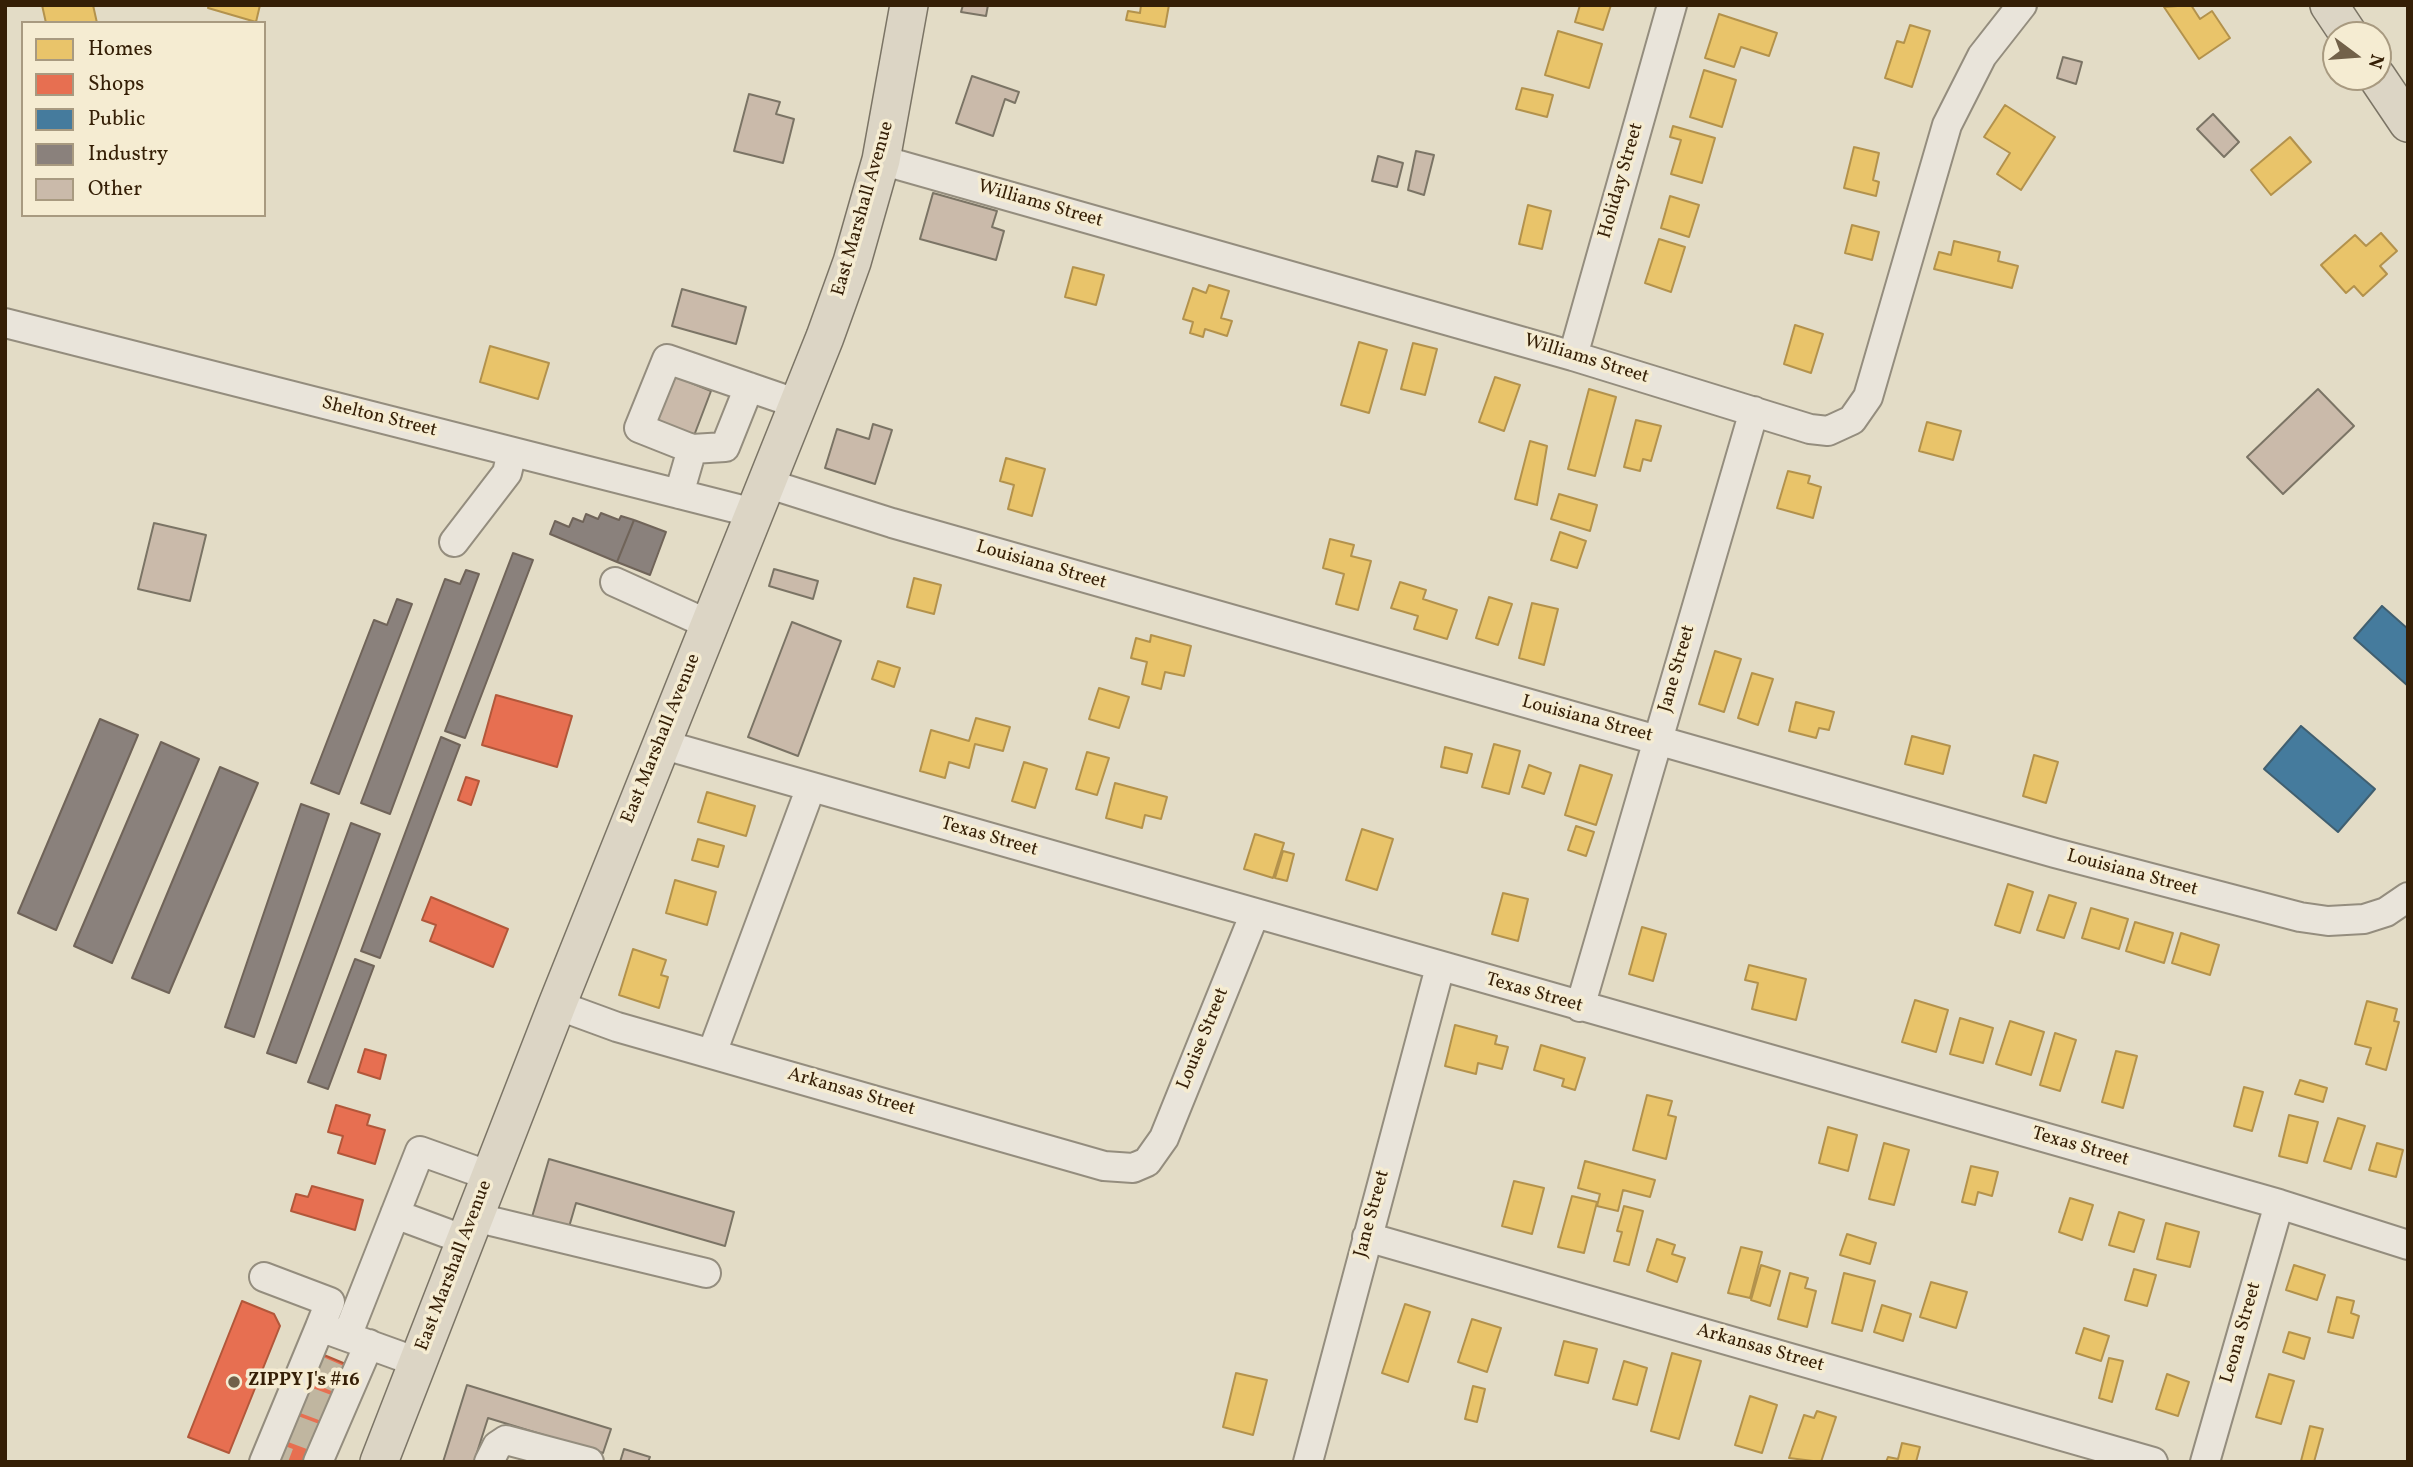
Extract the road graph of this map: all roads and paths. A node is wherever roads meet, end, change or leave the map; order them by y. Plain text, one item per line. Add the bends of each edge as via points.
1 (909, 5) edge
2 (1672, 5) edge
3 (2022, 5) edge
4 (2329, 5) edge
5 (2340, 21) edge
6 (2386, 91) edge
7 (2408, 123) edge
8 (881, 160) junction
9 (5, 323) edge
10 (1573, 356) junction
11 (749, 387) junction
12 (798, 404) junction
13 (1754, 411) junction
14 (692, 449) junction
15 (512, 452) junction
16 (679, 494) junction
17 (760, 498) junction
18 (454, 542) dead end
19 (615, 582) dead end
20 (708, 624) junction
21 (1657, 739) junction
22 (661, 744) junction
23 (811, 788) junction
24 (2408, 897) edge
25 (1255, 913) junction
26 (1440, 967) junction
27 (557, 1005) junction
28 (1580, 1007) junction
29 (712, 1053) junction
30 (1147, 1162) joint
31 (490, 1176) junction
32 (2279, 1205) junction
33 (395, 1214) junction
34 (470, 1228) junction
35 (1367, 1237) junction
36 (2408, 1245) edge
37 (706, 1273) dead end
38 (264, 1277) dead end
39 (320, 1326) junction
40 (358, 1340) junction
41 (417, 1362) junction
42 (329, 1375) junction
43 (316, 1405) junction
44 (307, 1439) edge
45 (270, 1458) edge
46 (379, 1462) edge
47 (489, 1462) edge
48 (590, 1462) edge
49 (1308, 1462) edge
50 (2153, 1462) edge
51 (2204, 1462) edge

1 - 8 main road, East Marshall Avenue
2 - 10 street, Holiday Street
3 - 13 street, Williams Street via 1982,56 1947,125 1864,405 1852,420 1828,431
4 - 5 main road
6 - 7 main road
8 - 10 street, Williams Street
8 - 12 main road, East Marshall Avenue via 852,262
9 - 15 street, Shelton Street
10 - 13 street, Williams Street
11 - 12 street
11 - 14 street via 725,447
11 - 14 street via 667,359 639,428
12 - 17 main road, East Marshall Avenue
13 - 21 street, Jane Street
14 - 16 street
15 - 16 street, Shelton Street
15 - 18 street via 507,472
16 - 17 street, Shelton Street
17 - 20 main road, East Marshall Avenue
17 - 21 street, Louisiana Street via 905,527
19 - 20 street
20 - 22 main road, East Marshall Avenue
21 - 24 street, Louisiana Street via 2055,853 2300,917 2353,922 2386,912
21 - 28 street, Jane Street
22 - 23 street, Texas Street
22 - 27 main road, East Marshall Avenue
23 - 25 street, Texas Street
23 - 29 street
25 - 26 street, Texas Street
25 - 30 street, Louise Street via 1164,1138
26 - 28 street, Texas Street
26 - 35 street, Jane Street
27 - 29 street, Arkansas Street
27 - 31 main road, East Marshall Avenue
28 - 32 street, Texas Street
29 - 30 street, Arkansas Street via 1104,1166 1133,1168
31 - 33 street via 420,1152
31 - 34 main road, East Marshall Avenue
32 - 36 street, Texas Street
32 - 51 street, Leona Street
33 - 34 street
33 - 40 street
34 - 37 street
34 - 41 main road, East Marshall Avenue
35 - 49 street, Jane Street
35 - 50 street, Arkansas Street
38 - 39 street via 330,1302
39 - 40 street
39 - 42 street
40 - 41 street
40 - 42 street
41 - 46 main road, East Marshall Avenue
42 - 43 street
42 - 43 street
43 - 44 street
43 - 44 street
44 - 45 street
47 - 48 street via 506,1440

